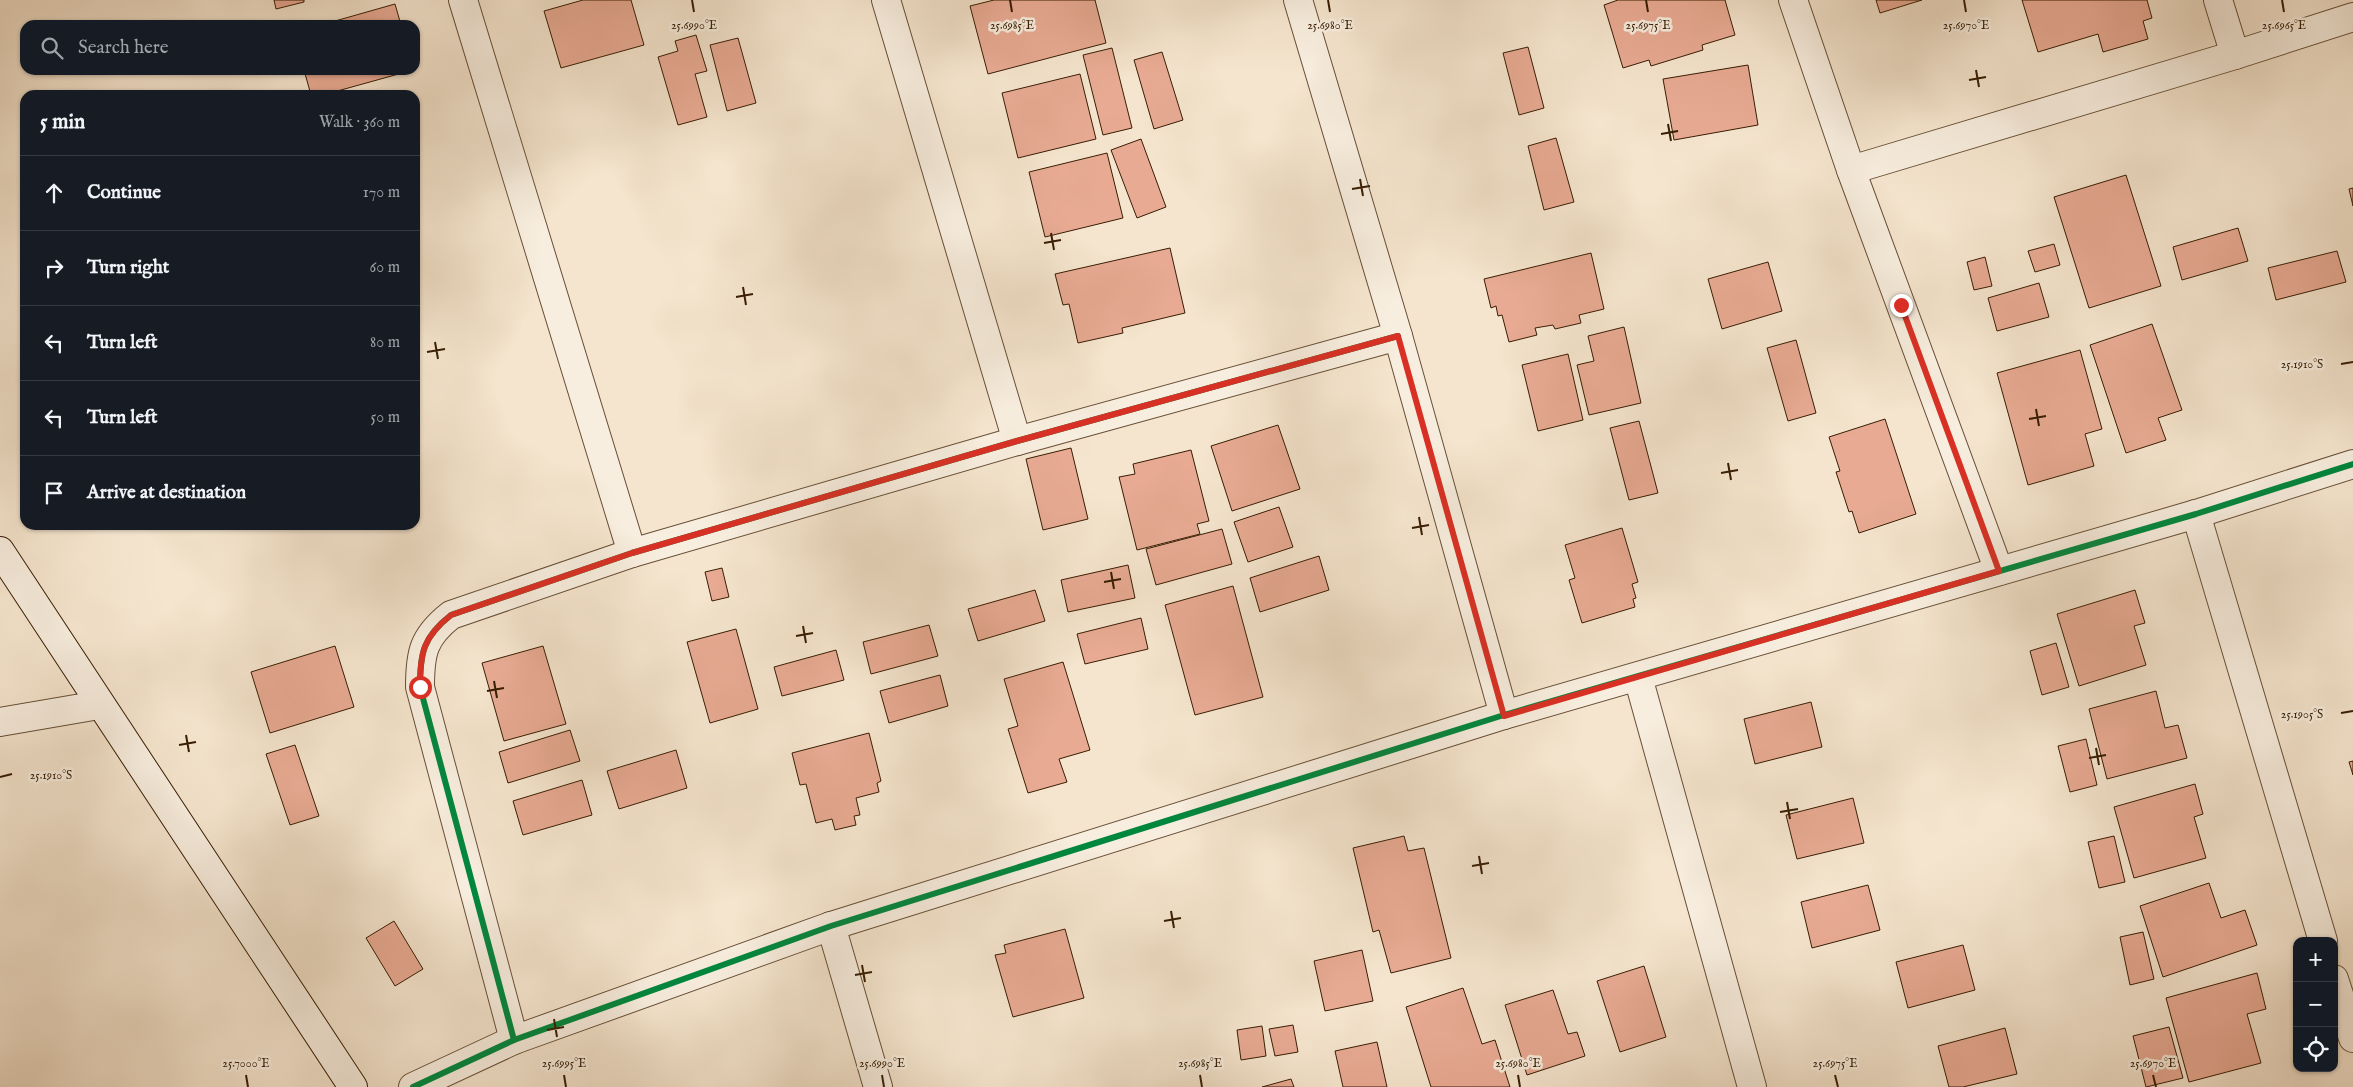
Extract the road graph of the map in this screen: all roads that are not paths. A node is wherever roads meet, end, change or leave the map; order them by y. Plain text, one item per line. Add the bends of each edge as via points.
1 (463, 0) edge
2 (886, 0) edge
3 (1298, 0) edge
4 (1793, 0) edge
5 (2218, 0) edge
6 (2353, 17) edge
7 (2235, 55) junction
8 (1851, 170) junction
9 (1398, 336) junction
10 (1017, 441) junction
11 (2353, 464) edge
12 (2196, 514) junction
13 (0, 552) edge
14 (632, 553) junction
15 (1999, 571) junction
16 (1638, 677) junction
17 (99, 705) junction
18 (1504, 716) junction
19 (0, 722) edge
20 (831, 926) junction
21 (2322, 937) edge
22 (2341, 981) edge
23 (2353, 1038) edge
24 (514, 1040) junction
25 (353, 1087) edge
26 (414, 1087) edge
27 (878, 1087) edge
28 (1752, 1087) edge

1 - 14 street
2 - 10 street
3 - 9 street
4 - 8 street
5 - 7 street
6 - 7 street
7 - 8 street
8 - 15 street
9 - 10 street
9 - 18 street
10 - 14 street
11 - 12 street
12 - 15 street
12 - 21 street
13 - 17 street
14 - 24 street via 451,615 435,627 420,661 420,687
15 - 16 street
16 - 18 street
16 - 28 street
17 - 19 street
17 - 25 street
18 - 20 street
20 - 24 street
20 - 27 street
22 - 23 street
24 - 26 street

